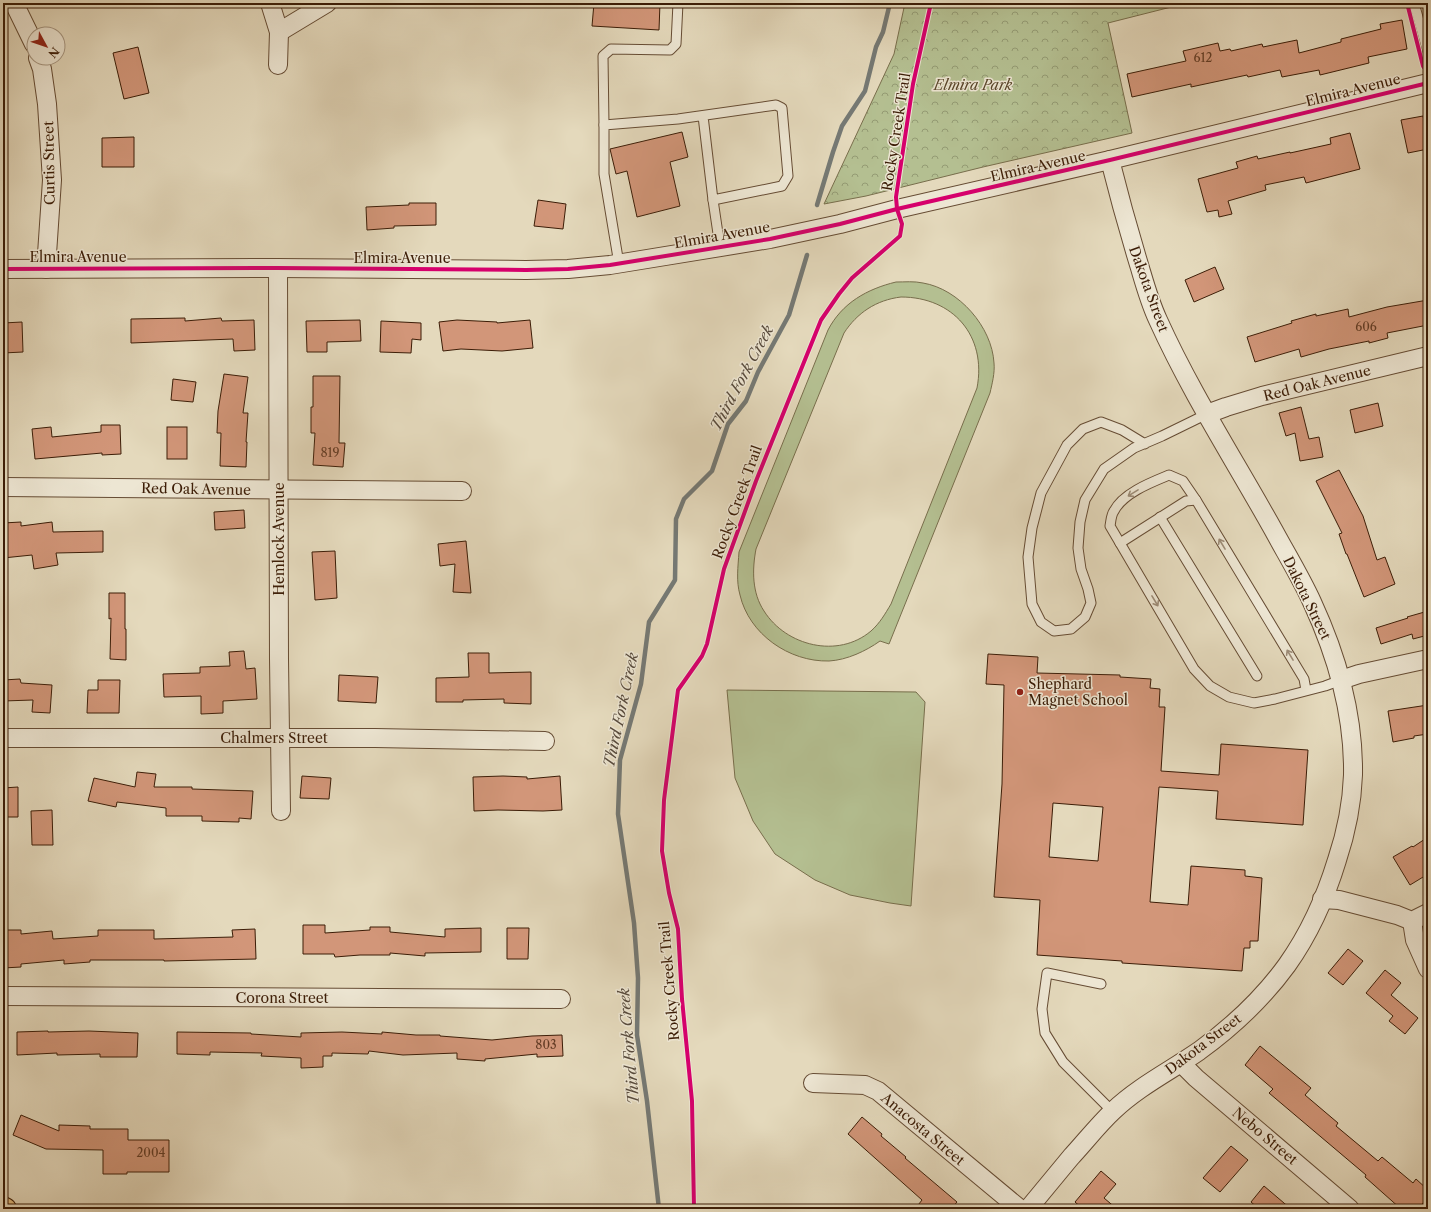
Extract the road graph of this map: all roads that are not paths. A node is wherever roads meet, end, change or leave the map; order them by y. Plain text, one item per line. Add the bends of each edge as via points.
1 (14, 3) edge
2 (270, 3) edge
3 (327, 3) edge
4 (678, 3) edge
5 (1414, 3) edge
6 (26, 28) edge
7 (279, 32) junction
8 (1428, 53) edge
9 (278, 65) dead end
10 (41, 66) edge
11 (1428, 83) edge
12 (703, 116) junction
13 (604, 124) junction
14 (1110, 160) junction
15 (713, 200) junction
16 (720, 247) junction
17 (619, 264) junction
18 (278, 268) junction
19 (3, 269) edge
20 (46, 269) junction
21 (1428, 356) edge
22 (1207, 414) junction
23 (1145, 444) junction
24 (3, 487) edge
25 (279, 490) junction
26 (462, 491) dead end
27 (1196, 500) junction
28 (1160, 517) junction
29 (1120, 542) junction
30 (1428, 659) edge
31 (1257, 676) dead end
32 (1341, 680) junction
33 (1306, 690) junction
34 (3, 738) edge
35 (280, 738) junction
36 (545, 741) dead end
37 (281, 811) dead end
38 (1322, 899) junction
39 (1428, 913) edge
40 (1412, 921) junction
41 (1428, 969) edge
42 (1101, 984) dead end
43 (3, 996) edge
44 (561, 999) dead end
45 (1181, 1063) junction
46 (813, 1083) dead end
47 (1112, 1111) junction
48 (1020, 1209) edge
49 (1028, 1209) edge
50 (1350, 1209) edge

1 - 6 street
2 - 7 street
3 - 7 street
4 - 13 lane via 676,44 670,50 610,49 603,56
5 - 8 lane
7 - 9 street
10 - 20 street, Curtis Street via 47,104 52,180
11 - 14 street, Elmira Avenue
12 - 13 lane
12 - 15 lane
12 - 15 lane via 776,105 782,108 788,176 782,186
13 - 17 lane via 604,174
14 - 16 street, Elmira Avenue via 840,224
14 - 22 street, Dakota Street via 1127,227 1157,319
15 - 16 lane
16 - 17 street, Elmira Avenue
17 - 18 street, Elmira Avenue via 526,270
18 - 20 street, Elmira Avenue
18 - 25 street, Hemlock Avenue
19 - 20 street, Elmira Avenue
21 - 22 street, Red Oak Avenue via 1262,396
22 - 23 lane
22 - 32 street, Dakota Street via 1311,599
23 - 23 lane via 1122,430 1101,422 1083,429 1067,445 1041,493 1028,557 1032,604 1041,622 1054,631 1071,629 1085,617 1091,603 1080,569 1078,548 1085,500 1104,469 1134,448
24 - 25 street, Red Oak Avenue
25 - 26 street, Red Oak Avenue
25 - 35 street, Hemlock Avenue
27 - 28 lane via 1186,500
27 -> 29 lane via 1183,481 1169,475 1150,482 1122,500 1113,511 1110,526
33 -> 27 lane via 1304,679
28 - 29 lane
28 - 31 lane
29 -> 33 lane via 1194,669 1210,686 1229,697 1254,703
30 - 32 street
32 - 33 lane
32 - 38 street, Dakota Street via 1352,741 1353,778 1342,845
34 - 35 street, Chalmers Street
35 - 36 street, Chalmers Street
35 - 37 street, Hemlock Avenue
38 - 40 street via 1339,900
38 - 45 street, Dakota Street via 1297,950 1265,993 1216,1038
39 - 40 street
40 - 41 street via 1415,940
42 - 47 lane via 1046,973 1042,1008 1046,1033 1063,1062
43 - 44 street, Corona Street
45 - 47 street, Dakota Street
45 - 50 street, Nebo Street
46 - 48 street, Anacosta Street via 865,1085 878,1091
47 - 49 street, Dakota Street

